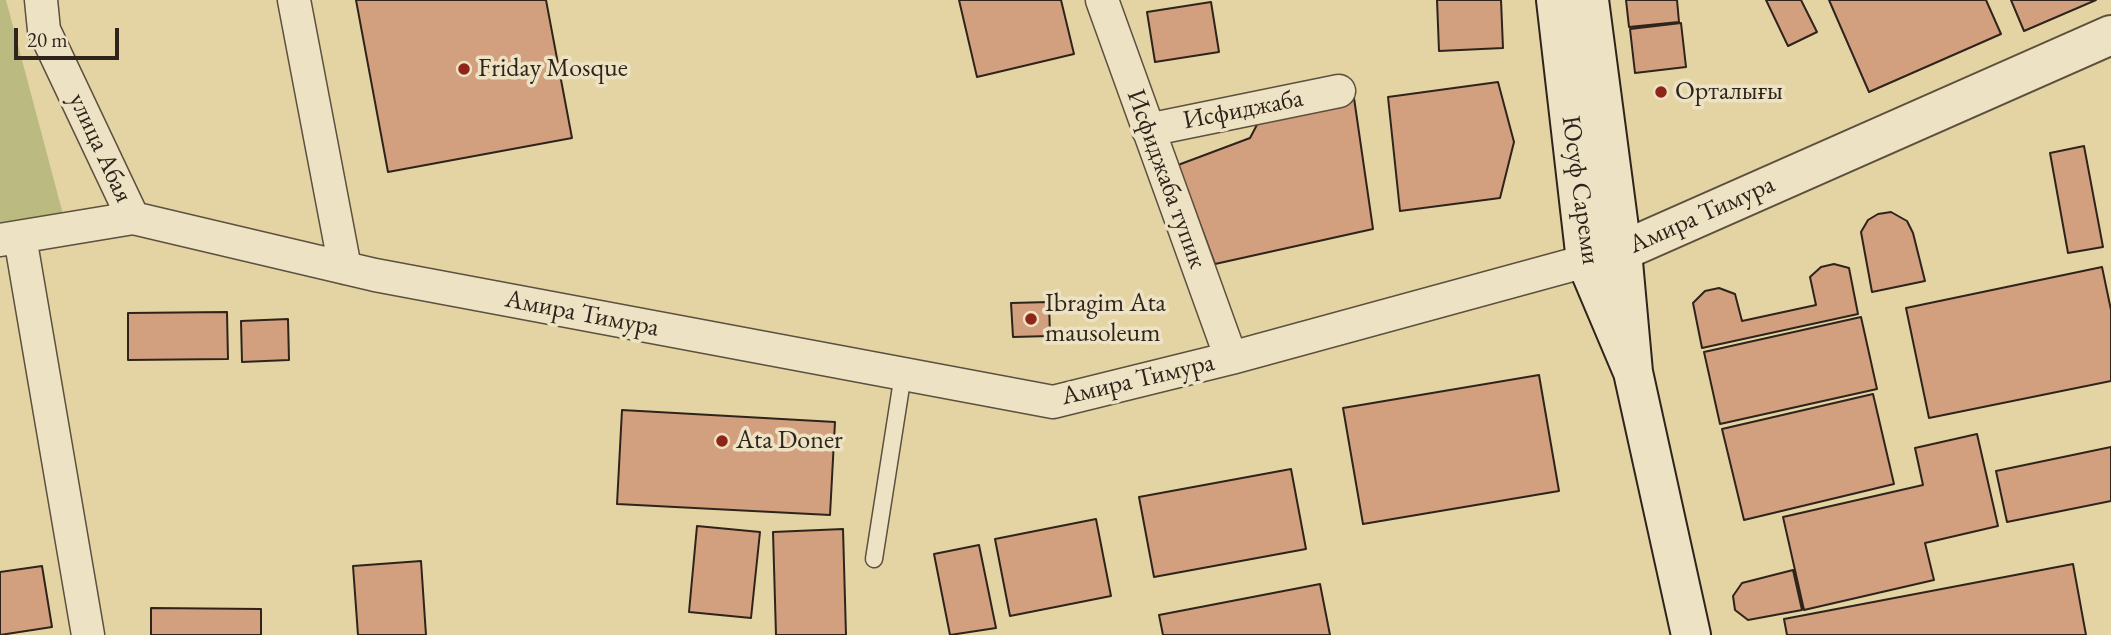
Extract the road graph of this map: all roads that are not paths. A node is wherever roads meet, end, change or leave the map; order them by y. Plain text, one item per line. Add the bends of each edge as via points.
1 (41, 0) edge
2 (294, 0) edge
3 (1102, 0) edge
4 (1556, 0) edge
5 (1589, 0) edge
6 (2111, 35) edge
7 (1339, 91) dead end
8 (1148, 130) junction
9 (133, 218) junction
10 (10, 239) edge
11 (1622, 251) junction
12 (1586, 261) junction
13 (345, 268) junction
14 (1231, 358) junction
15 (1633, 372) junction
16 (903, 373) junction
17 (874, 559) dead end
18 (88, 635) edge
19 (1691, 635) edge

1 - 9 street, улица Абая via 44,30
2 - 13 street
3 - 8 street, Исфиджаба тупик
4 - 12 main road, Юсуф Сареми
5 - 11 main road, Юсуф Сареми
6 - 11 main road, Амира Тимура
7 - 8 street, Исфиджаба
8 - 14 street, Исфиджаба тупик
9 - 10 street, Амира Тимура
9 - 13 street, Амира Тимура
10 - 18 street
11 - 12 main road, Амира Тимура
11 - 15 main road, Юсуф Сареми
12 - 14 street, Амира Тимура
12 - 15 main road, Юсуф Сареми
13 - 16 street, Амира Тимура
14 - 16 street, Амира Тимура via 1053,401
15 - 19 main road, Юсуф Сареми
16 - 17 lane

